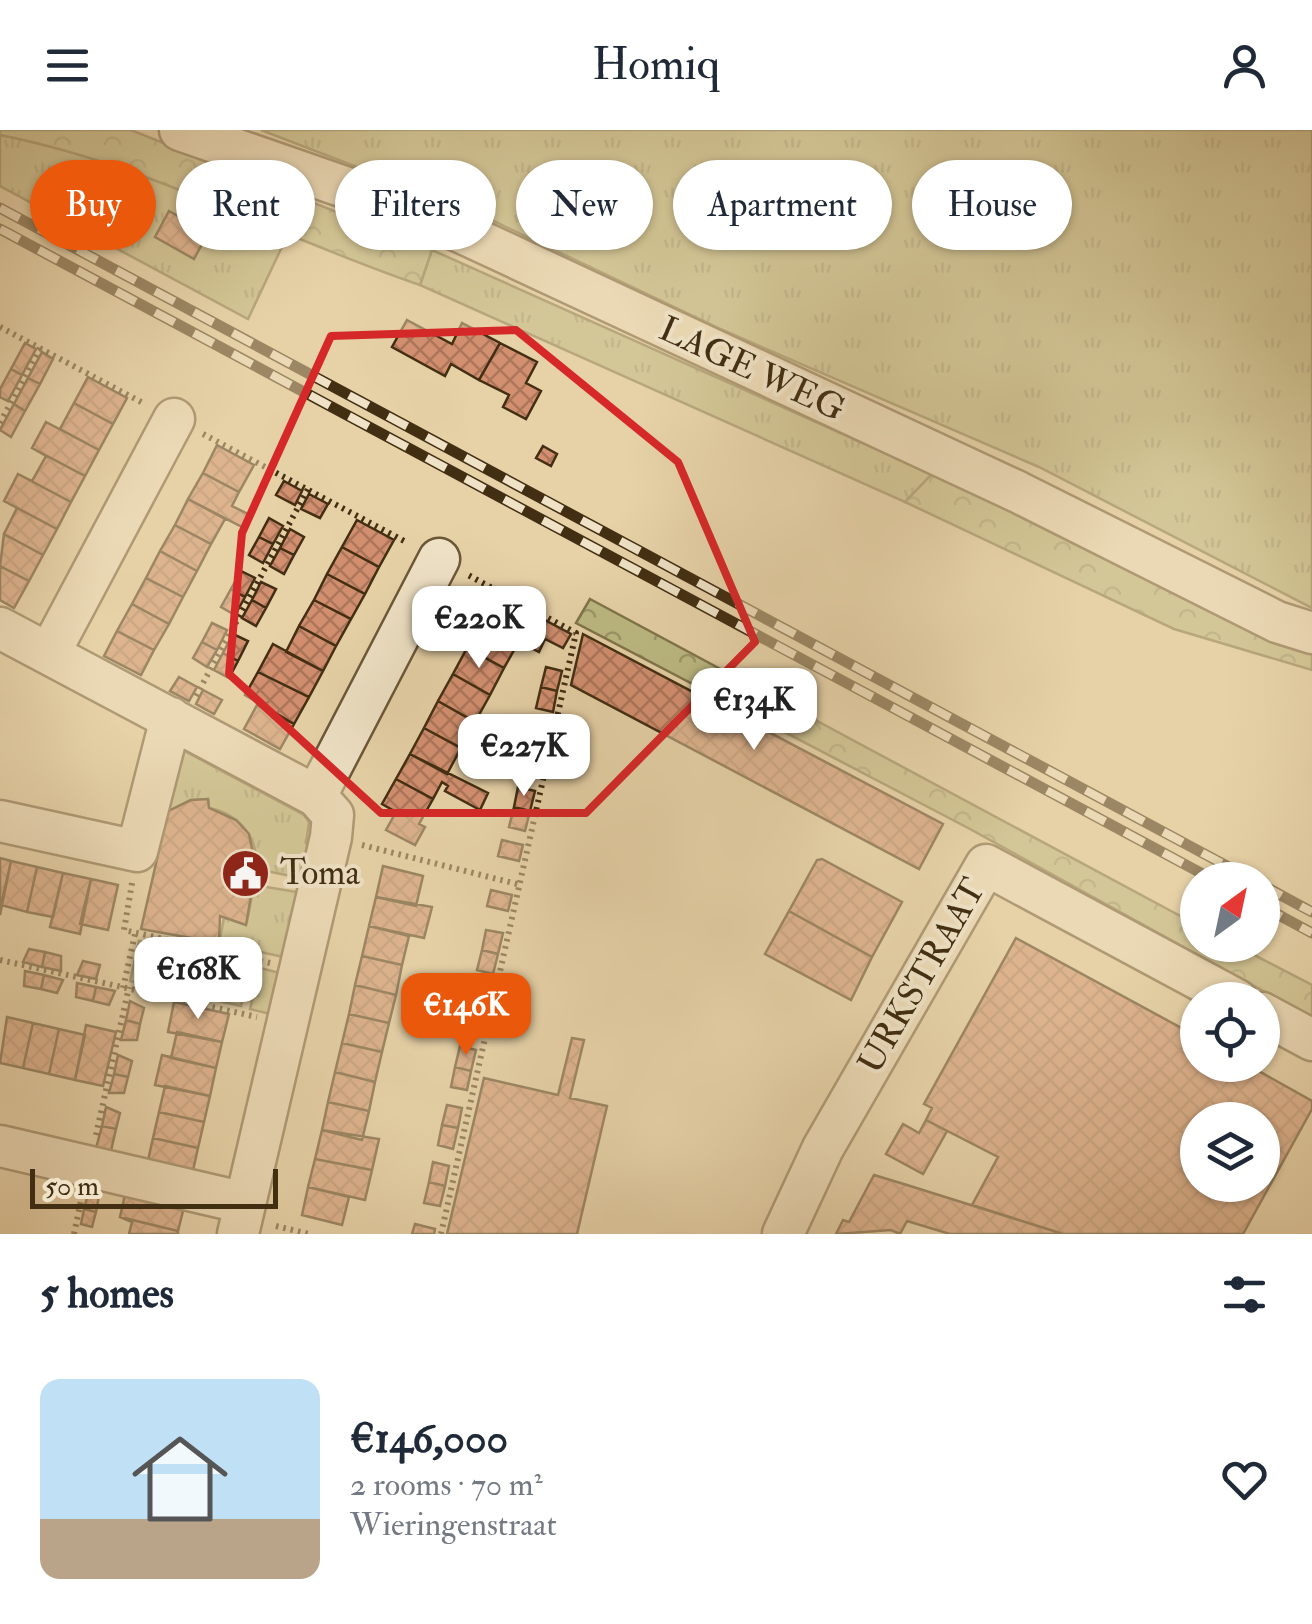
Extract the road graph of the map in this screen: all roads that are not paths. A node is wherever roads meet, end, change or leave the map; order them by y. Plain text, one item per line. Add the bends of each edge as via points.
1 (180, 130) edge
2 (174, 419) road end
3 (440, 560) road end
4 (0, 628) edge
5 (1312, 633) edge
6 (49, 654) junction
7 (176, 721) junction
8 (316, 796) junction
9 (0, 821) edge
10 (1203, 982) edge
11 (1280, 1023) edge
12 (1312, 1040) edge
13 (0, 1146) edge
14 (242, 1218) edge
15 (783, 1234) edge

1 - 5 street, LAGE WEG via 422,214
2 - 6 street
3 - 8 street
4 - 6 street
6 - 7 street
7 - 8 street
7 - 9 street via 138,852
8 - 14 street via 333,815 330,837
10 - 15 street, URKSTRAAT via 986,866 823,1148
11 - 12 street
13 - 14 street via 88,1166

